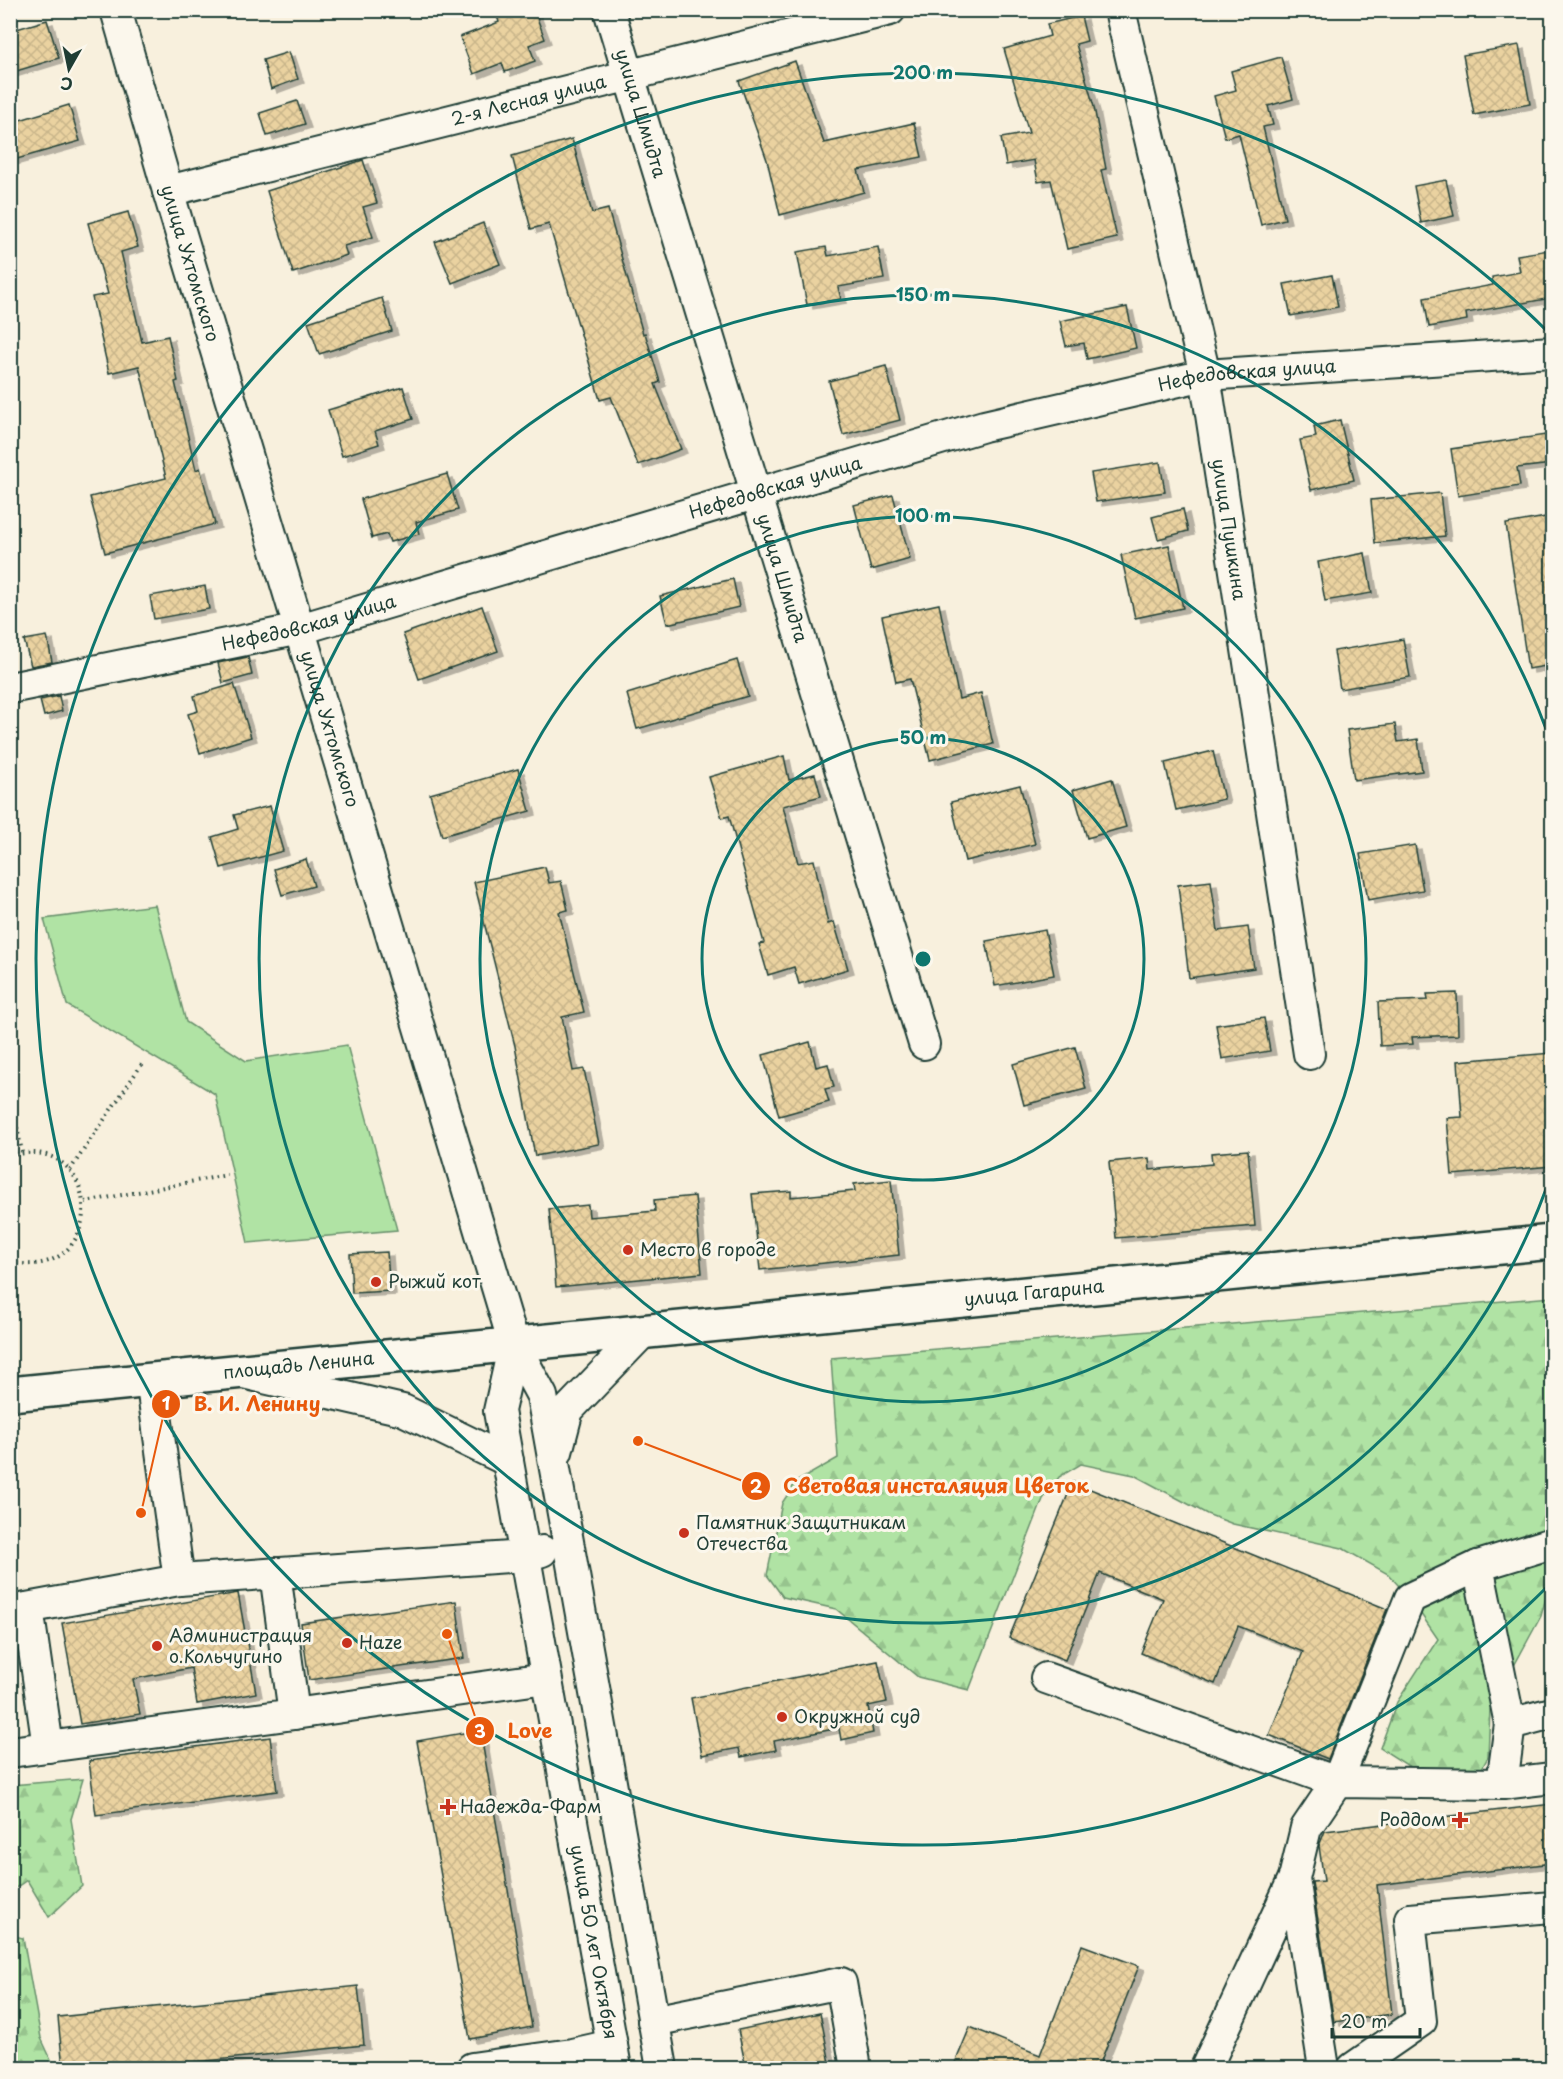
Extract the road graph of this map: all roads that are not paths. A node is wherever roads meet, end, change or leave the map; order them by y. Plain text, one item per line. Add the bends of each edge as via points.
1 (116, 10) edge
2 (609, 10) edge
3 (890, 10) edge
4 (1120, 10) edge
5 (629, 74) junction
6 (168, 191) junction
7 (1552, 352) edge
8 (1204, 375) junction
9 (754, 492) junction
10 (300, 629) junction
11 (10, 688) edge
12 (924, 1044) dead end
13 (1309, 1054) dead end
14 (1552, 1242) edge
15 (645, 1330) junction
16 (514, 1344) junction
17 (235, 1371) junction
18 (151, 1379) junction
19 (10, 1394) edge
20 (508, 1461) junction
21 (554, 1464) junction
22 (568, 1543) junction
23 (1551, 1548) edge
24 (525, 1556) junction
25 (1478, 1566) junction
26 (275, 1573) junction
27 (179, 1580) junction
28 (19, 1609) edge
29 (546, 1678) junction
30 (1046, 1678) dead end
31 (1552, 1713) edge
32 (294, 1714) junction
33 (1510, 1725) junction
34 (48, 1747) junction
35 (10, 1752) edge
36 (1552, 1778) edge
37 (1337, 1782) junction
38 (1502, 1784) junction
39 (1294, 1878) junction
40 (1552, 1907) edge
41 (654, 2021) junction
42 (614, 2056) edge
43 (472, 2068) edge
44 (662, 2068) edge
45 (856, 2068) edge
46 (1206, 2068) edge
47 (1324, 2068) edge
48 (1353, 2068) edge

1 - 6 street, улица Ухтомского
2 - 5 street, улица Шмидта
3 - 5 street, 2-я Лесная улица
4 - 8 street, улица Пушкина
5 - 6 street, 2-я Лесная улица
5 - 9 street, улица Шмидта
6 - 10 street, улица Ухтомского
7 - 8 street, Нефедовская улица
8 - 9 street, Нефедовская улица via 984,426
8 - 13 street, улица Пушкина
9 - 10 street, Нефедовская улица
9 - 12 street, улица Шмидта
10 - 11 street, Нефедовская улица
10 - 16 street, улица Ухтомского
14 - 15 main road, улица Гагарина
15 - 16 main road, улица Гагарина
15 - 21 street via 568,1410
16 - 17 main road, площадь Ленина
16 - 20 street, улица 50 лет Октября via 499,1411
16 - 21 street via 542,1396
17 - 18 main road, площадь Ленина
17 - 20 street via 403,1410
18 - 19 main road, площадь Ленина
18 - 27 street
20 - 24 street, улица 50 лет Октября
21 - 22 street
22 - 24 street
22 - 41 street
23 - 25 street
24 - 26 street
24 - 29 street, улица 50 лет Октября
25 - 33 street
25 - 37 street via 1410,1598
26 - 27 street
26 - 32 street
27 - 28 street
28 - 34 street
29 - 32 street
29 - 42 street, улица 50 лет Октября
30 - 37 street
31 - 33 street
32 - 34 street
33 - 38 street
34 - 35 street
36 - 38 street
37 - 38 street
37 - 39 street via 1306,1828
39 - 46 street
39 - 47 street
40 - 48 street via 1410,1919 1421,2021
41 - 44 street
41 - 45 street via 841,1983
42 - 43 street via 572,2054

